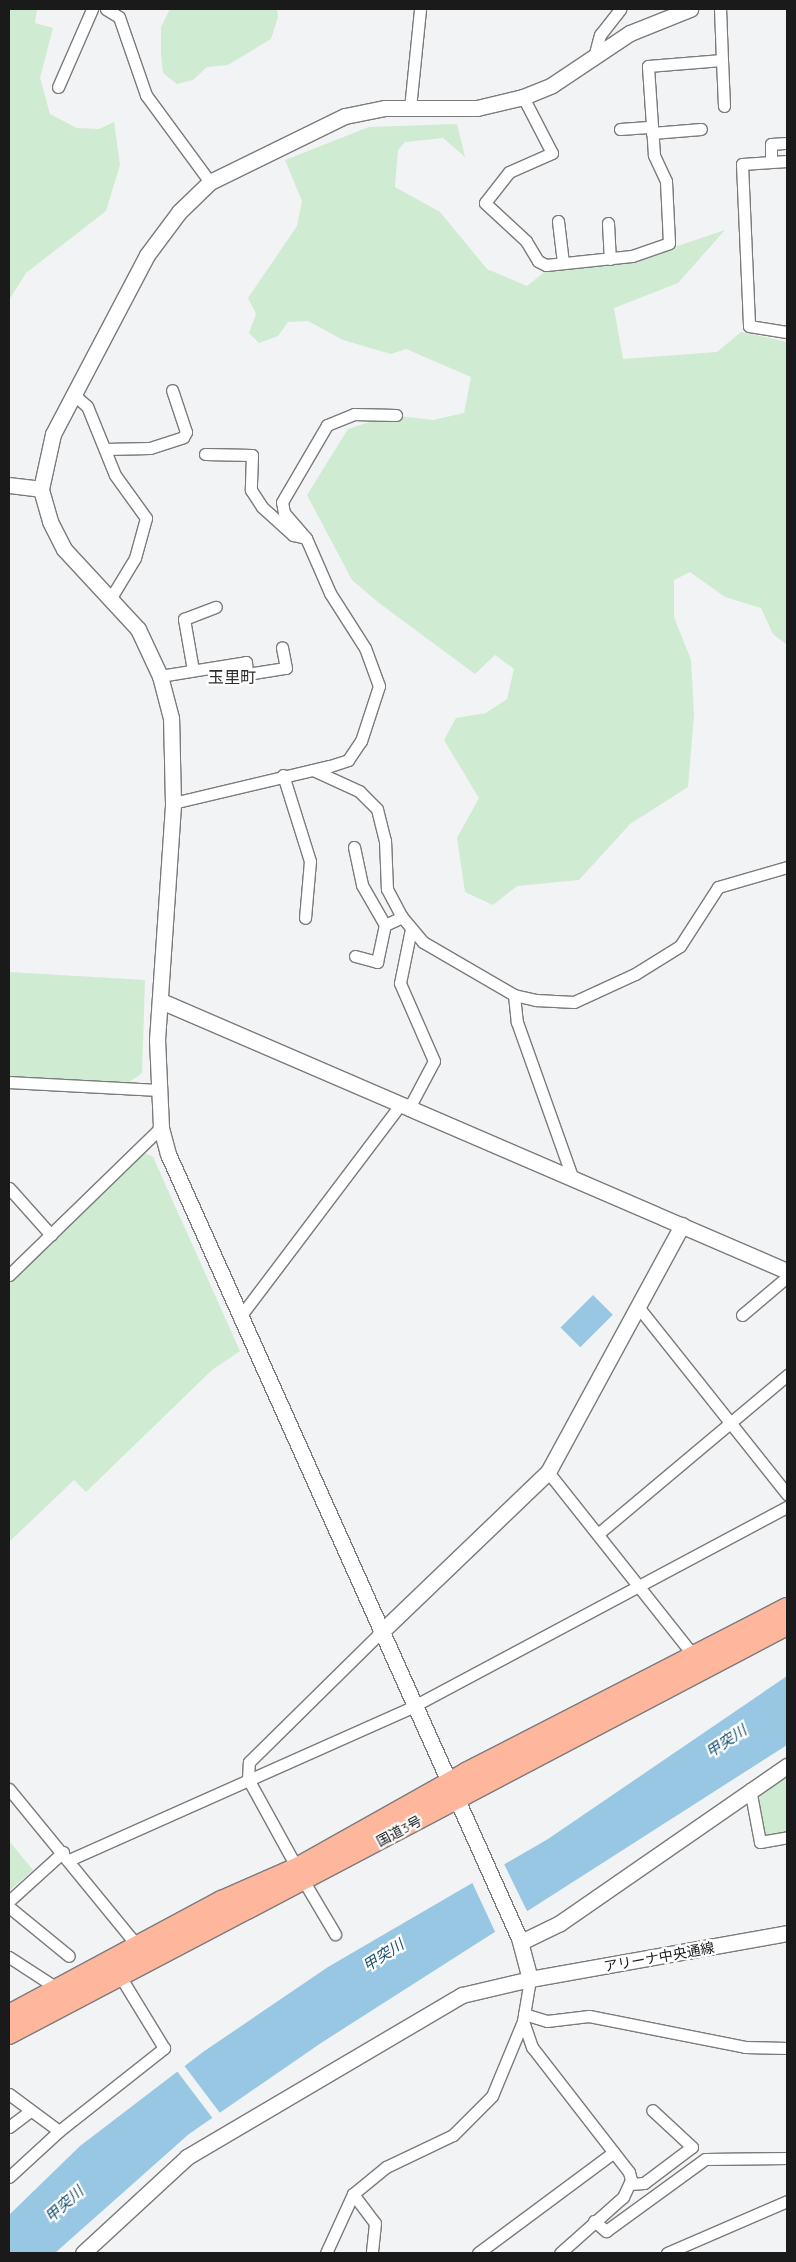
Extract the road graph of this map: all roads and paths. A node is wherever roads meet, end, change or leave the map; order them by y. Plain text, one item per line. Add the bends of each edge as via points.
1 (92, 9) edge
2 (106, 9) edge
3 (420, 9) edge
4 (620, 9) edge
5 (690, 9) edge
6 (720, 9) edge
7 (594, 57) junction
8 (722, 60) junction
9 (58, 87) dead end
10 (523, 97) junction
11 (724, 106) dead end
12 (410, 108) junction
13 (620, 129) dead end
14 (701, 129) dead end
15 (652, 130) junction
16 (787, 143) edge
17 (770, 162) junction
18 (787, 162) edge
19 (210, 182) junction
20 (558, 221) dead end
21 (608, 223) dead end
22 (610, 258) junction
23 (563, 263) junction
24 (787, 332) edge
25 (172, 390) dead end
26 (73, 394) junction
27 (396, 416) dead end
28 (105, 449) junction
29 (205, 454) dead end
30 (9, 485) edge
31 (41, 489) junction
32 (306, 538) junction
33 (112, 596) junction
34 (216, 607) dead end
35 (282, 647) dead end
36 (193, 670) junction
37 (160, 676) junction
38 (313, 770) junction
39 (283, 774) junction
40 (173, 803) junction
41 (354, 847) dead end
42 (787, 866) edge
43 (402, 917) junction
44 (305, 918) dead end
45 (385, 925) junction
46 (411, 928) junction
47 (355, 956) dead end
48 (514, 995) junction
49 (161, 1002) junction
50 (9, 1082) edge
51 (158, 1090) junction
52 (404, 1106) junction
53 (160, 1127) junction
54 (573, 1178) junction
55 (9, 1188) edge
56 (682, 1225) junction
57 (51, 1235) junction
58 (787, 1271) edge
59 (9, 1275) edge
60 (787, 1277) edge
61 (639, 1308) junction
62 (742, 1315) dead end
63 (239, 1318) junction
64 (787, 1375) edge
65 (728, 1422) junction
66 (548, 1472) junction
67 (787, 1494) edge
68 (787, 1507) edge
69 (599, 1533) junction
70 (640, 1584) junction
71 (787, 1608) edge
72 (787, 1625) edge
73 (380, 1634) junction
74 (699, 1662) junction
75 (412, 1707) junction
76 (787, 1766) edge
77 (248, 1779) junction
78 (9, 1789) edge
79 (750, 1789) junction
80 (452, 1792) junction
81 (787, 1837) edge
82 (66, 1856) junction
83 (300, 1874) junction
84 (9, 1901) edge
85 (9, 1907) edge
86 (335, 1934) dead end
87 (787, 1936) edge
88 (520, 1940) junction
89 (143, 1953) junction
90 (69, 1956) dead end
91 (9, 1957) edge
92 (116, 1969) junction
93 (530, 1979) junction
94 (58, 1989) junction
95 (9, 2015) edge
96 (523, 2018) junction
97 (9, 2034) edge
98 (787, 2048) edge
99 (9, 2094) edge
100 (652, 2110) dead end
101 (30, 2111) junction
102 (9, 2127) edge
103 (59, 2131) junction
104 (614, 2152) junction
105 (787, 2158) edge
106 (9, 2177) edge
107 (630, 2184) junction
108 (352, 2194) junction
109 (787, 2201) edge
110 (594, 2221) junction
111 (90, 2251) edge
112 (326, 2253) edge
113 (372, 2253) edge
114 (478, 2253) edge
115 (560, 2253) edge
116 (667, 2253) edge

1 - 9 street
2 - 19 street via 119,17 146,95
3 - 12 street
4 - 7 street via 600,35
5 - 7 street via 630,33
6 - 8 street
7 - 10 street via 552,84
8 - 11 street
8 - 15 street via 648,66
10 - 12 street via 477,108
10 - 23 street via 552,153 509,172 485,203 526,241 538,261
12 - 19 street via 345,116
13 - 15 street
14 - 15 street
15 - 22 street via 654,156 666,181 669,243 632,256
16 - 17 street via 771,144
17 - 18 street
17 - 24 street via 742,164 749,326
19 - 26 street via 164,229
20 - 23 street
21 - 22 street
22 - 23 street
25 - 28 street via 186,432 183,437 150,448
26 - 28 street via 88,406
26 - 31 street via 46,453
27 - 32 street via 354,414 327,425 282,502 284,513
28 - 33 street via 114,475 146,518 136,558
29 - 32 street via 252,455 251,490 262,507 293,535
30 - 31 street
31 - 33 street via 50,521 64,549
32 - 38 street via 330,592 365,648 379,686 361,741 348,760
33 - 37 street via 138,629
34 - 36 street via 184,619
35 - 36 street via 286,668 247,674 246,662
36 - 37 street
37 - 40 street via 171,718
38 - 39 street
38 - 43 street via 359,791 377,809 385,840 388,889
39 - 40 street
39 - 44 street via 310,861
40 - 49 street
41 - 45 street via 362,885
42 - 48 street via 718,887 680,946 609,987 562,1004
43 - 45 street
43 - 46 street
45 - 47 street via 377,962
46 - 48 street via 423,942
46 - 52 street via 400,983 434,1061
48 - 54 street via 517,1022
49 - 51 street
49 - 52 street
50 - 51 street
51 - 53 street
52 - 54 street
52 - 63 street
53 - 57 street
53 - 63 street via 168,1154
54 - 56 street
55 - 57 street
56 - 58 street
56 - 61 street
57 - 59 street
60 - 62 street
61 - 65 street
61 - 66 street
63 - 73 street
64 - 65 street
65 - 67 street
65 - 69 street
66 - 69 street
66 - 73 street
68 - 70 street
69 - 70 street
70 - 74 street
70 - 75 street
71 - 74 highway, 国道3号
72 - 74 highway, 国道3号
73 - 75 street
73 - 77 street via 249,1762
74 - 80 highway, 国道3号
75 - 77 street
75 - 80 street
76 - 79 street
77 - 82 street
77 - 83 street
78 - 82 street
79 - 81 street via 760,1842
79 - 88 street via 560,1923
80 - 83 highway, 国道3号
80 - 88 street
82 - 84 street
82 - 89 street
83 - 86 street
83 - 89 highway, 国道3号
85 - 90 street
87 - 93 street, アリーナ中央通線
88 - 93 street
89 - 92 highway, 国道3号
91 - 94 street
92 - 94 highway, 国道3号
92 - 97 highway, 国道3号
92 - 103 street via 164,2048
93 - 96 street
93 - 111 street, アリーナ中央通線 via 462,1996 187,2157
94 - 95 highway, 国道3号
96 - 98 street via 547,2021 589,2016 745,2047
96 - 104 street via 532,2047
96 - 108 street via 492,2096 469,2123 436,2145 386,2167
99 - 101 street
100 - 107 street via 692,2147 644,2183
101 - 102 street
101 - 103 street
103 - 106 street
104 - 107 street via 629,2172
104 - 114 street
105 - 110 street via 705,2159 606,2231
107 - 110 street via 622,2197
108 - 112 street
108 - 113 street via 375,2223
109 - 116 street
110 - 115 street

